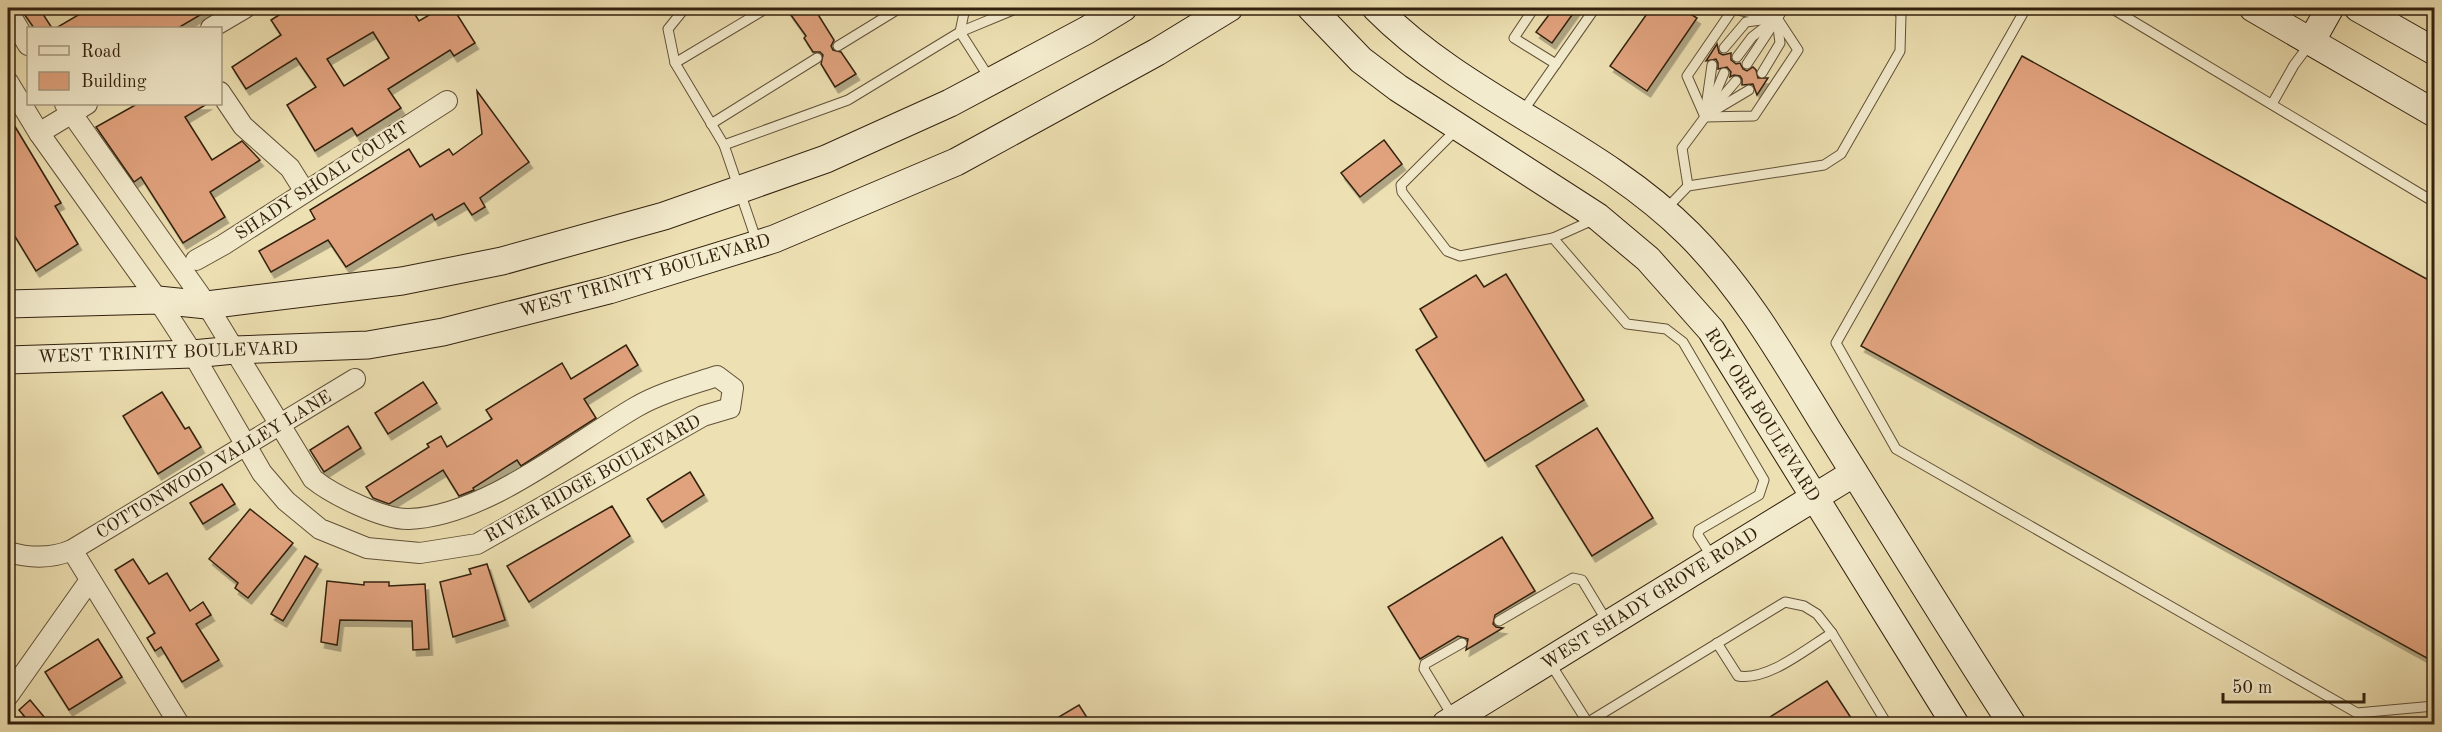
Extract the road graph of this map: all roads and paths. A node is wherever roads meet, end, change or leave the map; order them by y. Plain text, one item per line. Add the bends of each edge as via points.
1 (245, 8) edge
2 (685, 8) edge
3 (766, 8) edge
4 (900, 8) edge
5 (965, 8) edge
6 (1018, 8) edge
7 (1124, 8) edge
8 (1229, 8) edge
9 (1311, 8) edge
10 (1534, 8) edge
11 (1595, 8) edge
12 (1784, 8) edge
13 (1896, 8) edge
14 (2026, 8) edge
15 (2110, 8) edge
16 (2253, 8) edge
17 (2330, 8) edge
18 (2358, 8) edge
19 (8, 11) edge
20 (1382, 12) edge
21 (1777, 18) junction
22 (213, 27) edge
23 (960, 32) junction
24 (2312, 40) junction
25 (27, 43) edge
26 (838, 46) dead end
27 (1724, 48) dead end
28 (2434, 51) edge
29 (1737, 57) dead end
30 (818, 58) dead end
31 (675, 63) junction
32 (1556, 64) junction
33 (1747, 64) dead end
34 (1712, 65) dead end
35 (1762, 73) dead end
36 (1724, 74) dead end
37 (991, 81) junction
38 (1736, 81) dead end
39 (8, 82) edge
40 (1749, 90) dead end
41 (222, 95) edge
42 (447, 101) dead end
43 (2272, 104) junction
44 (74, 107) edge
45 (2434, 113) edge
46 (1521, 115) junction
47 (1705, 117) junction
48 (711, 124) junction
49 (1458, 128) junction
50 (39, 133) junction
51 (724, 146) junction
52 (1688, 186) junction
53 (740, 189) junction
54 (305, 192) junction
55 (2434, 202) edge
56 (1663, 211) junction
57 (1598, 217) junction
58 (1553, 238) junction
59 (758, 244) junction
60 (196, 260) dead end
61 (158, 300) junction
62 (8, 304) edge
63 (207, 305) junction
64 (234, 350) junction
65 (193, 354) junction
66 (8, 360) edge
67 (355, 379) dead end
68 (279, 425) junction
69 (246, 445) junction
70 (1854, 473) junction
71 (1813, 498) junction
72 (72, 550) junction
73 (8, 552) edge
74 (1713, 560) junction
75 (90, 580) junction
76 (1499, 621) dead end
77 (1609, 624) junction
78 (1832, 633) junction
79 (1462, 643) dead end
80 (1717, 643) junction
81 (1549, 661) junction
82 (8, 696) edge
83 (2434, 706) edge
84 (1450, 722) edge
85 (179, 724) edge
86 (1587, 724) edge
87 (1887, 724) edge
88 (1955, 724) edge
89 (2012, 724) edge

1 - 22 street
2 - 31 lane via 668,30
3 - 31 lane
4 - 26 lane
5 - 23 lane
6 - 23 lane
7 - 37 main road
8 - 59 main road, WEST TRINITY BOULEVARD via 956,162
9 - 49 main road, ROY ORR BOULEVARD via 1361,60
10 - 32 lane via 1514,38
11 - 32 lane
12 - 21 lane
13 - 52 lane via 1901,15 1900,51 1841,154 1824,165
14 - 83 lane via 1836,344 1896,449 2357,713
15 - 43 lane
16 - 24 main road
17 - 24 main road
18 - 28 main road
19 - 25 street
20 - 46 main road via 1428,54
21 - 27 lane via 1746,22
21 - 29 lane via 1752,37
21 - 33 lane
21 - 35 lane via 1780,43
21 - 47 lane via 1798,50 1754,116
21 - 47 lane via 1733,9 1687,76
23 - 37 lane
23 - 51 lane via 848,100
24 - 43 lane
24 - 45 main road
30 - 48 lane
31 - 48 lane
32 - 46 lane
34 - 47 lane
36 - 47 lane
37 - 53 main road via 846,150
38 - 47 lane
39 - 50 street, RIVER RIDGE BOULEVARD
40 - 47 lane
41 - 54 street via 243,126 290,168
42 - 54 street, SHADY SHOAL COURT
43 - 55 lane
44 - 50 street
44 - 63 street, RIVER RIDGE BOULEVARD
46 - 56 main road via 1587,155
47 - 52 lane via 1682,148
48 - 51 lane
49 - 57 main road, ROY ORR BOULEVARD
49 - 58 lane via 1401,185 1402,192 1447,251 1460,256
50 - 61 street, RIVER RIDGE BOULEVARD
51 - 53 lane
52 - 56 lane
53 - 59 lane
53 - 63 main road via 664,216 502,261 374,285
54 - 60 street, SHADY SHOAL COURT
56 - 70 main road via 1728,277 1776,345
57 - 58 lane
57 - 71 main road, ROY ORR BOULEVARD via 1648,259 1711,330
58 - 74 lane via 1627,324 1666,329 1683,342 1764,480 1759,495 1699,530 1698,535
59 - 64 main road, WEST TRINITY BOULEVARD via 609,290 443,332 368,345
61 - 62 main road
61 - 63 main road
61 - 65 street, RIVER RIDGE BOULEVARD
63 - 64 street, RIVER RIDGE BOULEVARD
64 - 65 main road, WEST TRINITY BOULEVARD
64 - 68 street, RIVER RIDGE BOULEVARD
65 - 66 main road, WEST TRINITY BOULEVARD
65 - 69 street, RIVER RIDGE BOULEVARD
67 - 68 street, COTTONWOOD VALLEY LANE
68 - 69 street, COTTONWOOD VALLEY LANE
68 - 69 street, RIVER RIDGE BOULEVARD via 313,479 329,492 370,510 407,519 451,512 500,491 638,406 685,386 717,376 733,388 730,408 703,416 477,544 420,553 367,548 320,529 286,501
69 - 72 street, COTTONWOOD VALLEY LANE
70 - 71 main road, WEST SHADY GROVE ROAD
70 - 89 main road
71 - 74 main road, WEST SHADY GROVE ROAD
71 - 88 main road, ROY ORR BOULEVARD
72 - 73 street, COTTONWOOD VALLEY LANE via 60,556 43,557
72 - 75 street
74 - 77 main road, WEST SHADY GROVE ROAD
75 - 82 street
75 - 85 street
76 - 77 lane via 1573,578 1582,580
77 - 81 main road, WEST SHADY GROVE ROAD
78 - 80 lane via 1817,614 1785,602
78 - 80 lane via 1765,674 1750,678 1738,676
78 - 87 lane
79 - 84 lane via 1425,664 1424,669
80 - 86 lane
81 - 84 main road, WEST SHADY GROVE ROAD
81 - 86 lane

